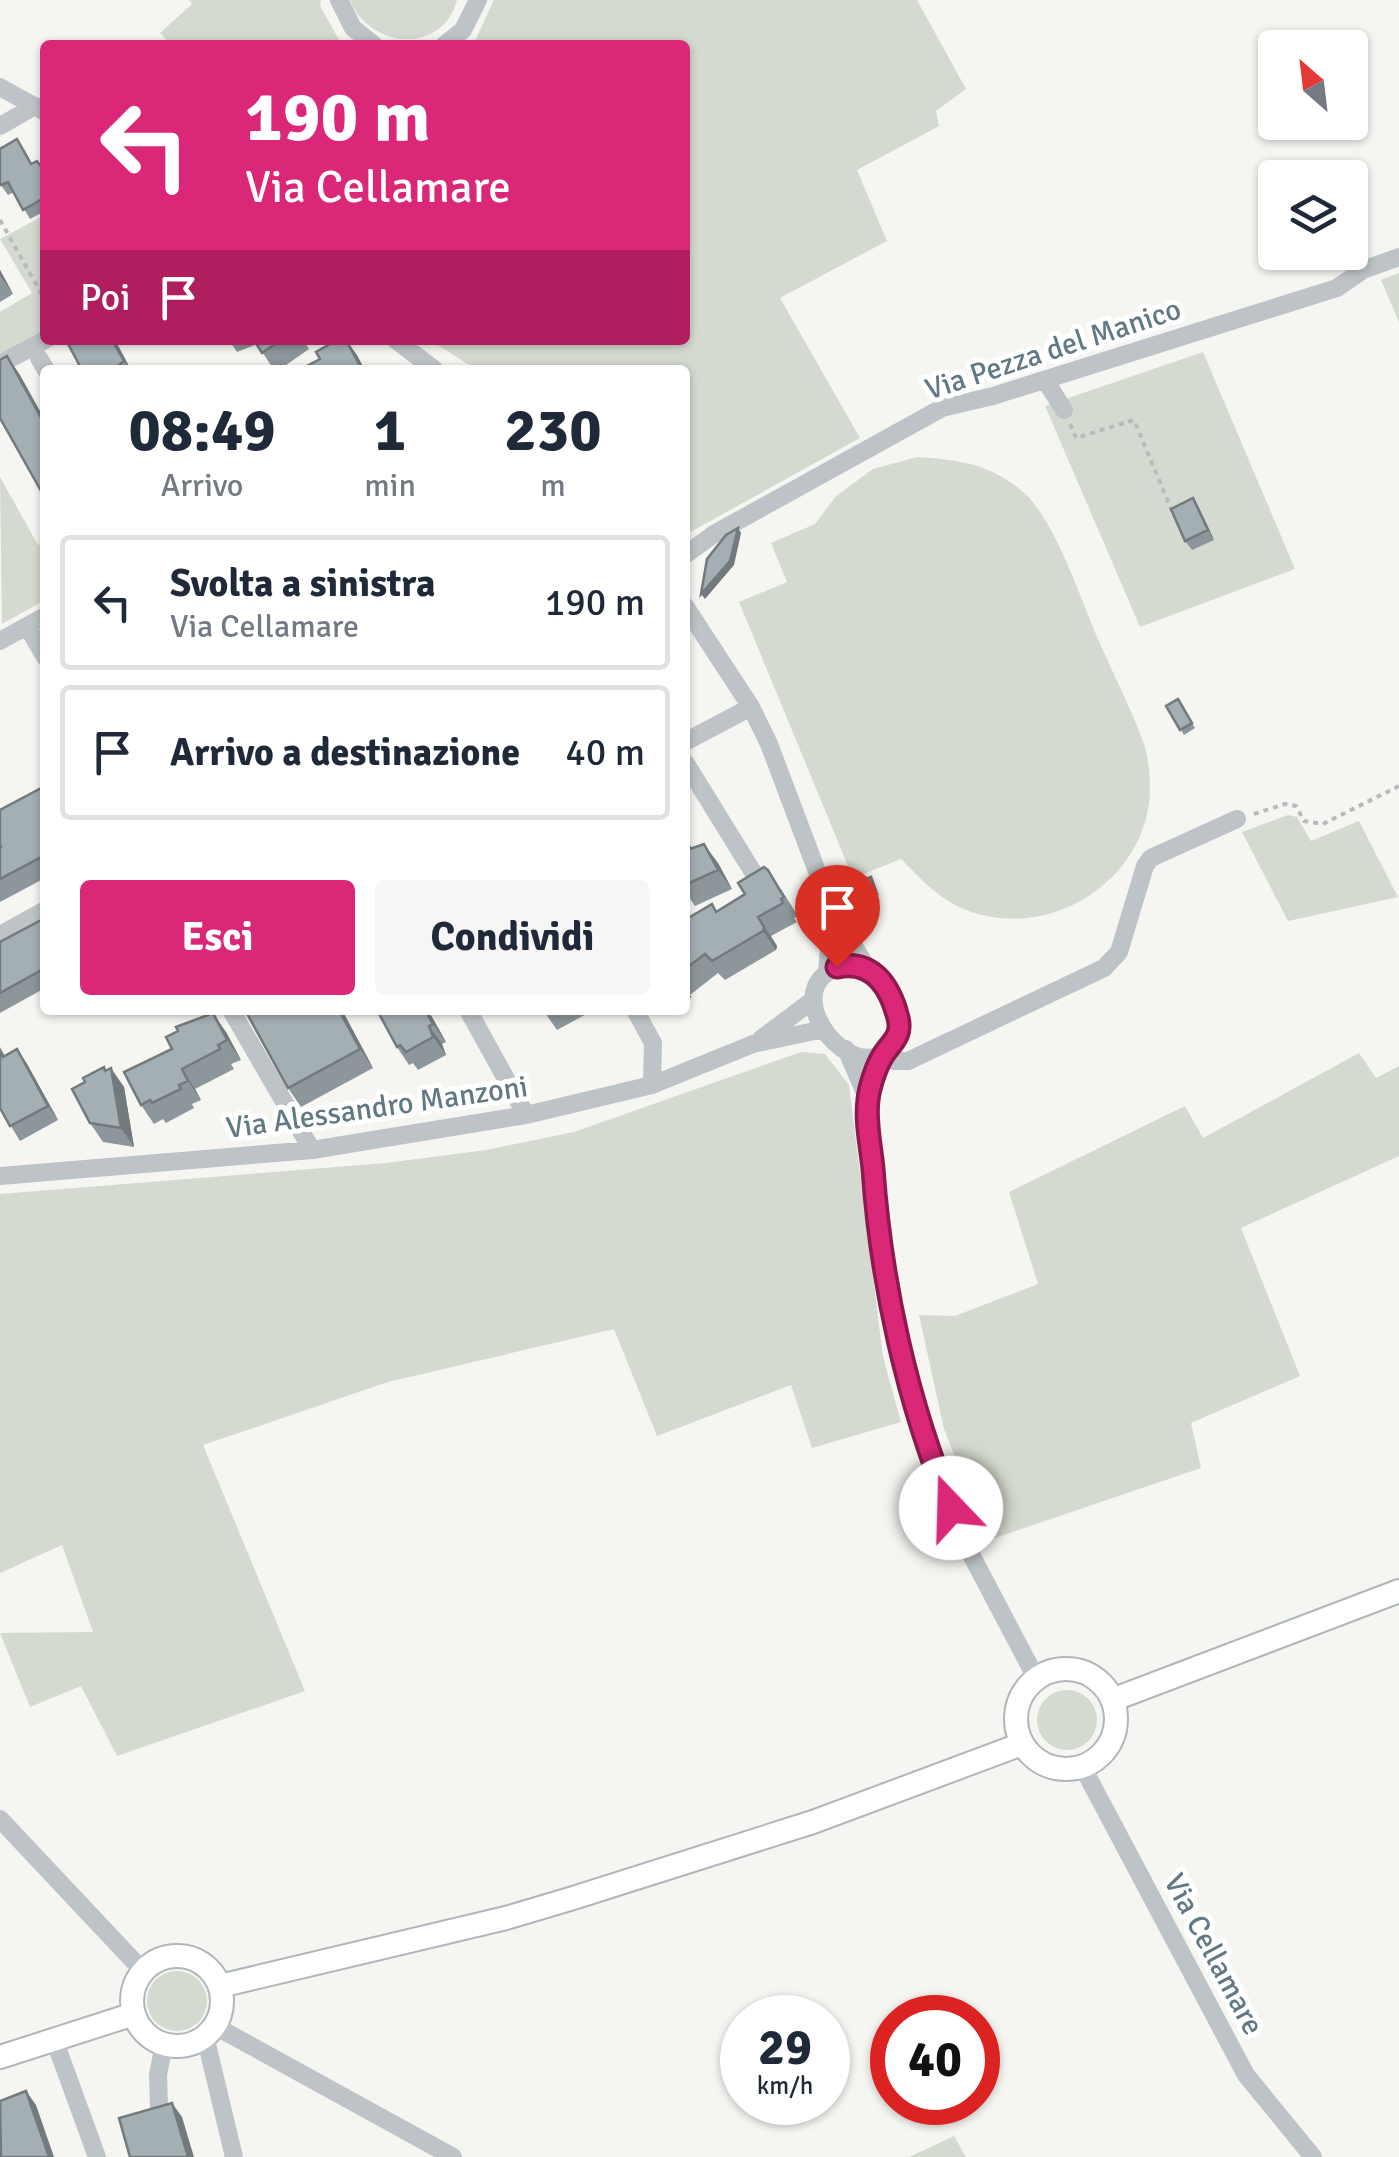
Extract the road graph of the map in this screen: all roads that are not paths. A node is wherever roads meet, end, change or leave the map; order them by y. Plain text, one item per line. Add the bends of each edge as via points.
1 (339, 0) edge
2 (478, 0) edge
3 (368, 40) edge
4 (450, 40) edge
5 (0, 87) edge
6 (40, 109) edge
7 (0, 126) edge
8 (1399, 257) edge
9 (402, 345) edge
10 (43, 356) edge
11 (0, 364) edge
12 (428, 365) edge
13 (1045, 380) junction
14 (1064, 410) road end
15 (690, 551) edge
16 (690, 614) edge
17 (40, 619) edge
18 (28, 626) junction
19 (0, 642) edge
20 (40, 647) edge
21 (751, 707) junction
22 (690, 739) edge
23 (690, 770) edge
24 (1237, 819) road end
25 (756, 877) edge
26 (832, 912) junction
27 (40, 913) edge
28 (0, 935) edge
29 (868, 968) junction
30 (828, 972) junction
31 (813, 1000) junction
32 (234, 1015) edge
33 (471, 1015) edge
34 (638, 1015) edge
35 (824, 1030) junction
36 (898, 1038) junction
37 (753, 1044) junction
38 (846, 1049) junction
39 (931, 1052) junction
40 (883, 1054) junction
41 (652, 1085) junction
42 (868, 1100) junction
43 (526, 1115) junction
44 (312, 1150) junction
45 (0, 1176) edge
46 (1399, 1591) edge
47 (1036, 1678) junction
48 (1112, 1700) junction
49 (1022, 1744) junction
50 (1082, 1766) junction
51 (0, 1820) edge
52 (143, 1971) junction
53 (220, 1986) junction
54 (134, 2014) junction
55 (210, 2031) junction
56 (54, 2039) junction
57 (164, 2044) junction
58 (0, 2058) edge
59 (159, 2107) edge
60 (97, 2157) edge
61 (234, 2157) edge
62 (453, 2157) edge
63 (1313, 2157) edge

1 - 3 street via 353,28
2 - 4 street
5 - 6 street
6 - 7 street
8 - 13 street, Via Pezza del Manico via 1337,288
9 - 12 street
10 - 11 street
13 - 14 street
13 - 15 street, Via Pezza del Manico via 942,408
16 - 21 street
17 - 18 street
18 - 19 street
18 - 20 street
21 - 22 street
21 - 26 street
23 - 25 street
24 - 39 street via 1152,858 1119,952 1104,968
26 - 29 street
26 - 30 street
27 - 28 street
29 - 30 street via 847,964
29 - 36 street via 896,1012
30 - 31 street
31 - 35 street
31 - 37 street, Via Alessandro Manzoni
32 - 44 street
33 - 43 street
34 - 41 street via 653,1043
35 - 37 street, Via Alessandro Manzoni
35 - 38 street
36 - 39 street
36 - 40 street
37 - 41 street, Via Alessandro Manzoni
38 - 40 street via 861,1057
38 - 42 street
39 - 40 street via 908,1061
40 - 42 street
41 - 43 street, Via Alessandro Manzoni
42 - 47 street via 877,1228 902,1354 965,1543
43 - 44 street, Via Alessandro Manzoni
44 - 45 street, Via Alessandro Manzoni
46 - 48 main road
47 - 48 main road via 1057,1669 1080,1670 1100,1681
47 - 49 main road via 1016,1708
48 - 50 main road via 1111,1739
49 - 50 main road via 1051,1766
49 - 53 main road via 813,1822 570,1899
50 - 63 street, Via Cellamare via 1246,2074
51 - 52 street
52 - 53 main road via 159,1959 186,1956 204,1964
52 - 54 main road via 132,1991
53 - 55 main road via 222,2003
54 - 56 main road
54 - 57 main road via 147,2035
55 - 57 main road via 182,2046
55 - 61 street
55 - 62 street
56 - 58 main road
56 - 60 street
57 - 59 street

